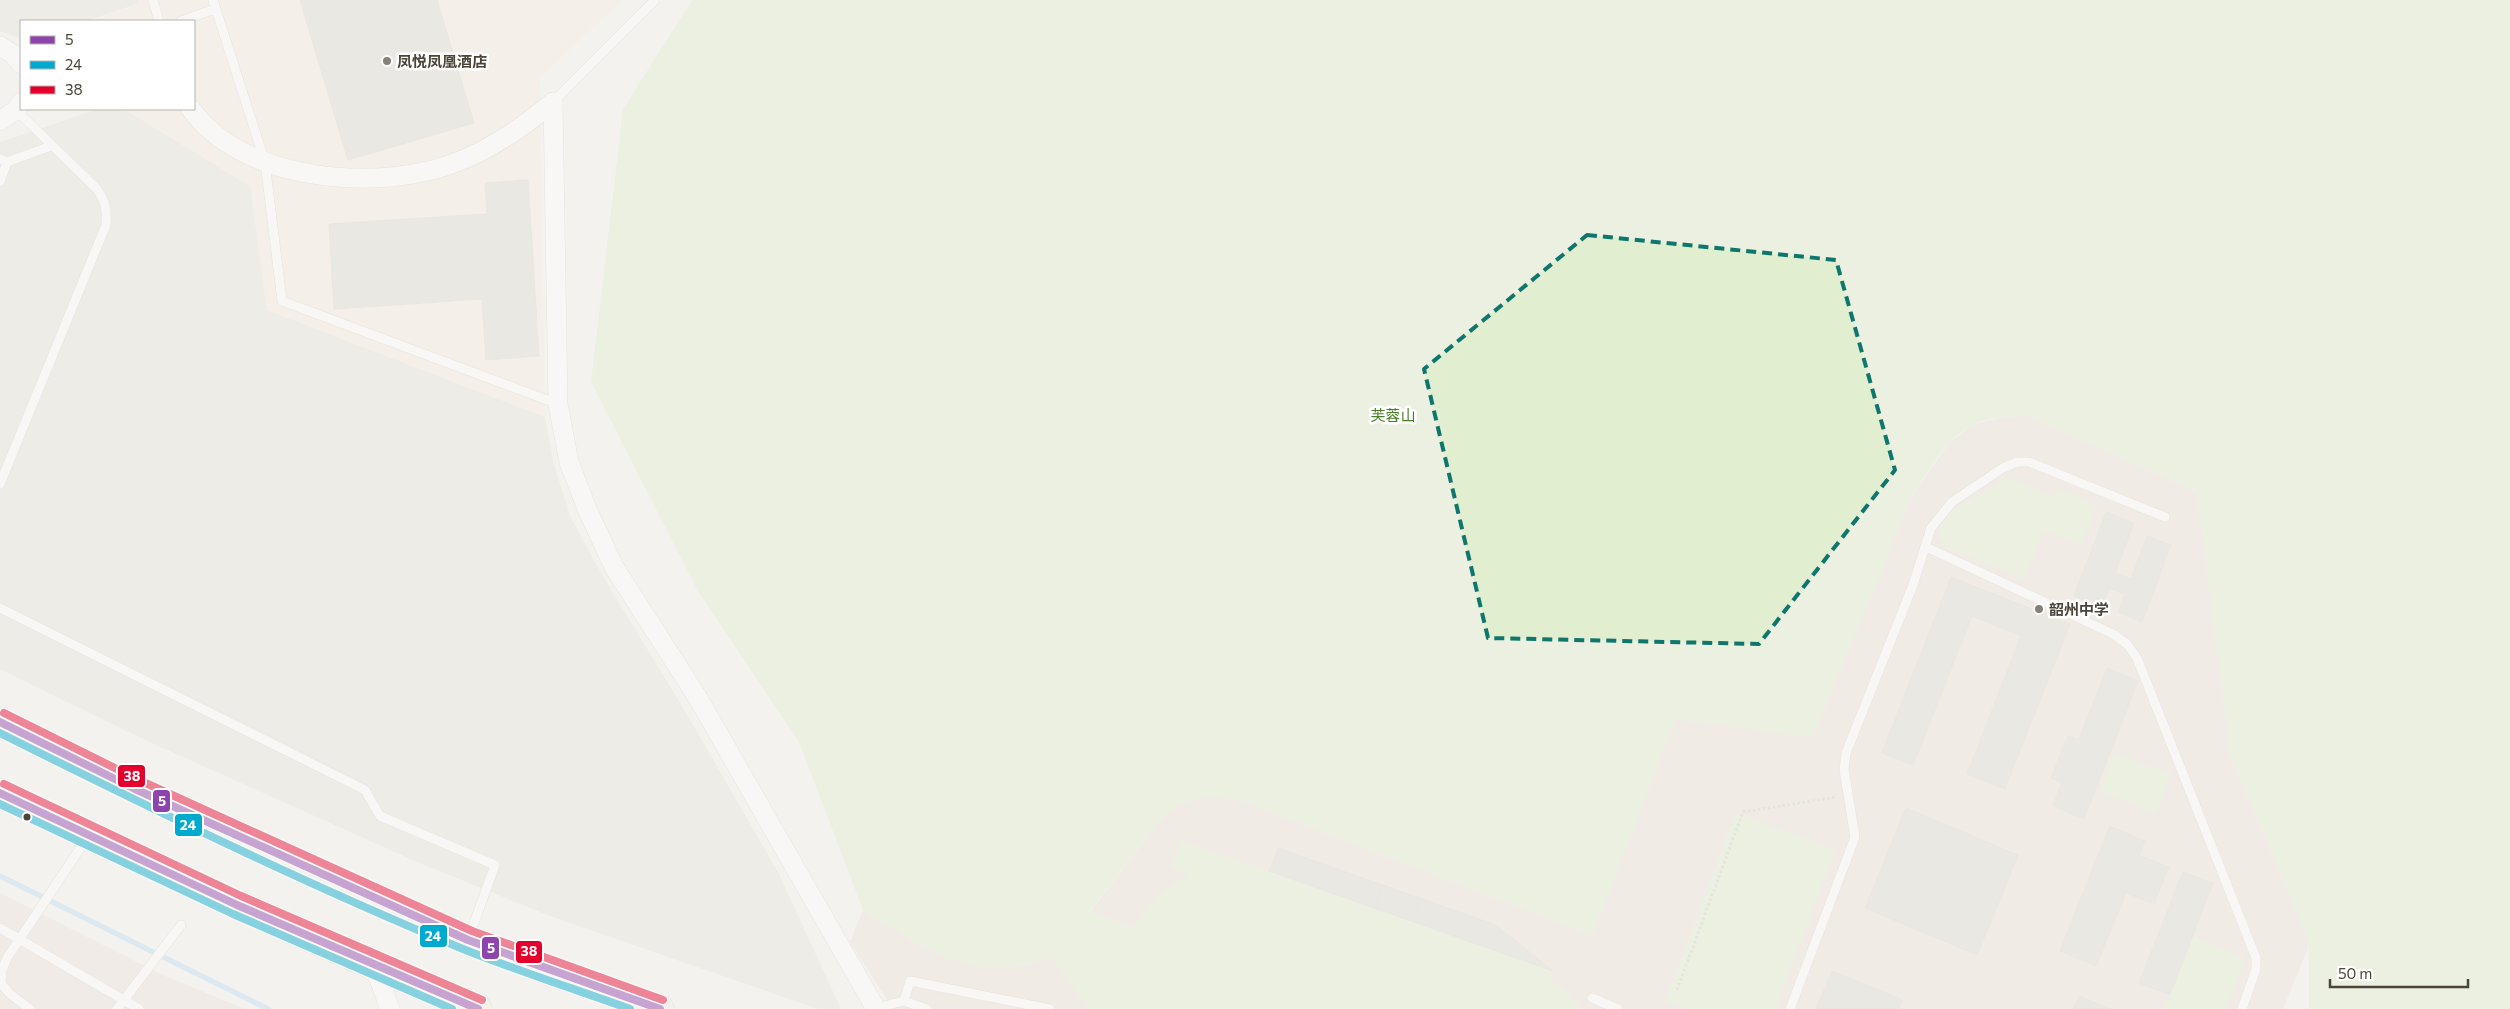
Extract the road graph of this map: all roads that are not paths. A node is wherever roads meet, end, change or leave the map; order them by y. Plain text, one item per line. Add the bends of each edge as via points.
1 (153, 0) edge
2 (212, 0) edge
3 (655, 0) edge
4 (216, 9) junction
5 (159, 20) edge
6 (184, 20) edge
7 (0, 46) edge
8 (20, 63) edge
9 (553, 102) junction
10 (19, 106) edge
11 (22, 110) edge
12 (192, 110) edge
13 (0, 121) edge
14 (51, 146) junction
15 (4, 161) edge
16 (265, 162) junction
17 (0, 182) edge
18 (558, 404) junction
19 (0, 484) edge
20 (2165, 517) dead end
21 (1926, 546) junction
22 (0, 608) edge
23 (0, 722) edge
24 (0, 793) edge
25 (88, 836) junction
26 (182, 925) dead end
27 (0, 928) edge
28 (20, 939) junction
29 (468, 940) junction
30 (375, 968) junction
31 (1592, 998) dead end
32 (125, 999) junction
33 (904, 1001) junction
34 (876, 1008) edge
35 (30, 1009) edge
36 (117, 1009) edge
37 (139, 1009) edge
38 (390, 1009) edge
39 (478, 1009) edge
40 (660, 1009) edge
41 (927, 1009) edge
42 (1050, 1009) edge
43 (1618, 1009) edge
44 (1790, 1009) edge
45 (2242, 1009) edge

1 - 5 lane
2 - 4 lane
3 - 9 lane
4 - 6 lane
4 - 16 lane
7 - 8 street
9 - 16 street via 522,128 480,152 446,166 384,179 333,177
9 - 18 street
10 - 13 street
11 - 14 lane
12 - 16 street via 226,142
14 - 15 lane
14 - 19 lane via 97,189 106,205 106,225
15 - 17 lane
16 - 18 lane via 282,301
18 - 34 street via 569,462 614,567 698,698
20 - 21 lane via 2029,462 2017,462 1952,502 1931,528
21 - 44 lane via 1846,753 1844,770 1855,831 1853,844
21 - 45 lane via 2113,634 2127,644 2137,658 2256,958 2256,969
22 - 29 lane via 365,790 380,816 495,865
23 - 29 main road via 136,789
24 - 25 main road
25 - 28 lane
25 - 30 main road
26 - 32 lane
27 - 28 lane
28 - 32 lane
28 - 35 lane via 2,970 1,983
29 - 40 main road
30 - 38 street
30 - 39 main road
31 - 43 lane
32 - 36 lane
32 - 37 lane
33 - 34 lane
33 - 41 lane
33 - 42 lane via 910,981

